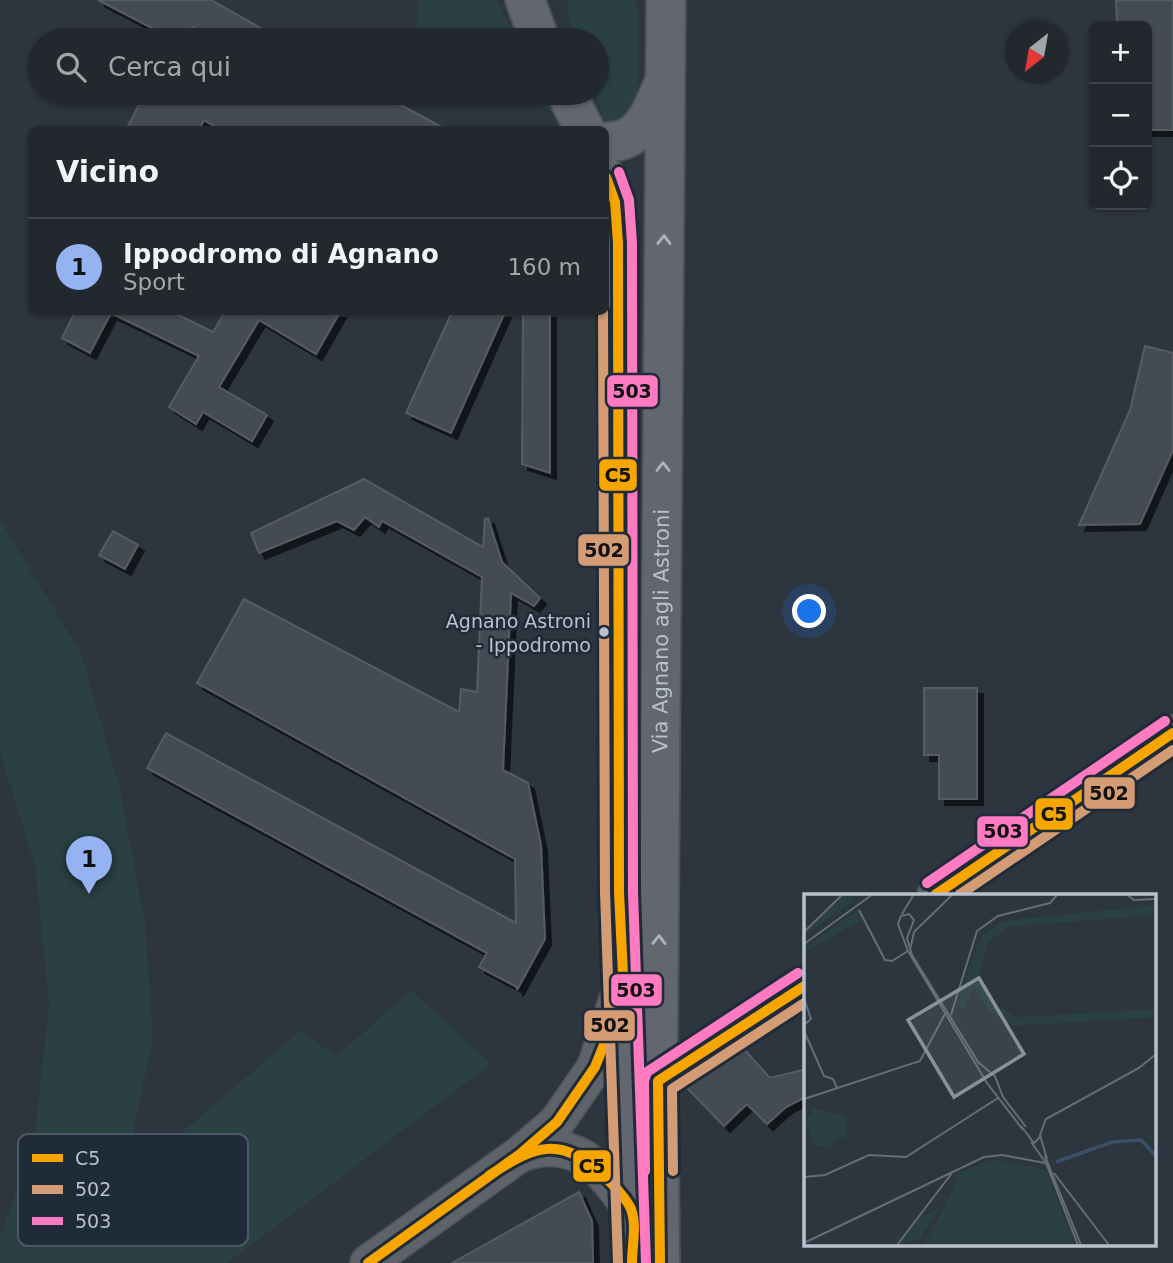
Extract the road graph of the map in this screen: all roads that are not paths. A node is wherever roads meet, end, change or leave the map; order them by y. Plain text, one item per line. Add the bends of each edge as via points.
1 (525, 0) edge
2 (550, 0) edge
3 (663, 5) edge
4 (536, 28) edge
5 (550, 28) edge
6 (666, 77) junction
7 (572, 105) edge
8 (583, 126) edge
9 (609, 142) edge
10 (609, 185) edge
11 (1173, 733) edge
12 (936, 894) edge
13 (623, 975) junction
14 (804, 986) edge
15 (642, 1087) junction
16 (520, 1154) junction
17 (632, 1211) junction
18 (368, 1263) edge
19 (632, 1263) edge
20 (660, 1263) edge

1 - 4 main road
2 - 5 main road
3 - 6 main road, Via Agnano agli Astroni
6 - 9 main road via 639,130 628,140
15 -> 6 main road, Via Agnano agli Astroni
7 - 8 main road
10 - 13 main road, Via Agnano agli Astroni via 618,243
11 - 12 street
13 - 15 main road, Via Agnano agli Astroni
13 - 16 street via 595,1067 557,1122
14 - 15 street
15 - 17 main road, Via Agnano agli Astroni
15 - 20 main road, Via Agnano agli Astroni
16 - 17 street via 542,1146 578,1154 603,1175
16 - 18 street
17 - 19 main road, Via Agnano agli Astroni

